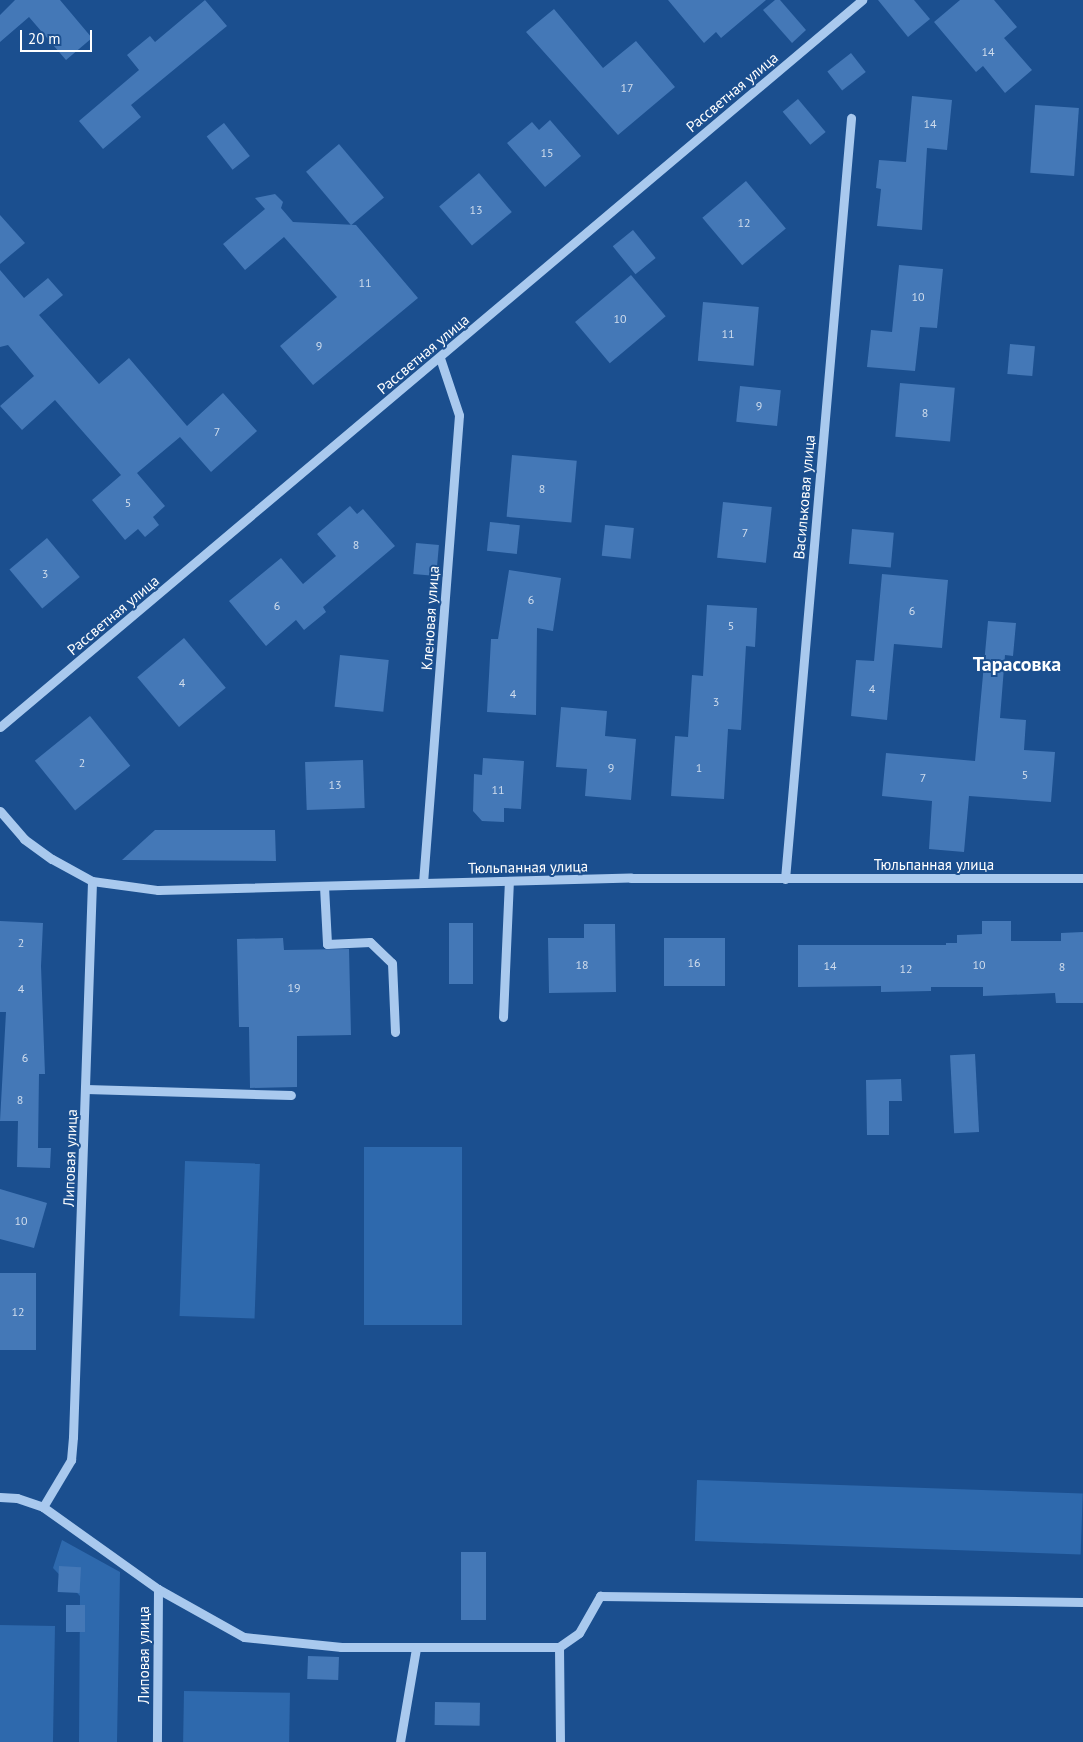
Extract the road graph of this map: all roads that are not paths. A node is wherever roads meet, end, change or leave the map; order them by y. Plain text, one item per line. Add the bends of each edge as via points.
1 (862, 0) edge
2 (851, 118) dead end
3 (440, 358) junction
4 (0, 727) edge
5 (0, 811) edge
6 (1083, 878) edge
7 (785, 879) junction
8 (92, 881) junction
9 (509, 881) junction
10 (423, 883) junction
11 (324, 886) junction
12 (503, 1017) dead end
13 (395, 1032) dead end
14 (86, 1089) junction
15 (291, 1095) dead end
16 (0, 1496) edge
17 (43, 1507) junction
18 (158, 1589) junction
19 (1083, 1602) edge
20 (559, 1647) junction
21 (416, 1648) junction
22 (157, 1742) edge
23 (400, 1742) edge
24 (560, 1742) edge

1 - 3 street, Рассветная улица
2 - 7 street, Васильковая улица
3 - 4 street, Рассветная улица
3 - 10 street, Кленовая улица via 459,415
5 - 8 street, Тюльпанная улица via 24,839
6 - 7 street, Тюльпанная улица
7 - 9 street, Тюльпанная улица
8 - 11 street, Тюльпанная улица via 158,890
8 - 14 street, Липовая улица
9 - 10 street, Тюльпанная улица
9 - 12 street
10 - 11 street, Тюльпанная улица
11 - 13 street via 327,944 370,942 392,963
14 - 15 street
14 - 17 street, Липовая улица via 71,1460
16 - 17 street, Липовая улица
17 - 18 street, Липовая улица
18 - 21 street via 244,1638 309,1645
18 - 22 street, Липовая улица
19 - 20 street via 600,1596 579,1633
20 - 21 street
20 - 24 street
21 - 23 street

